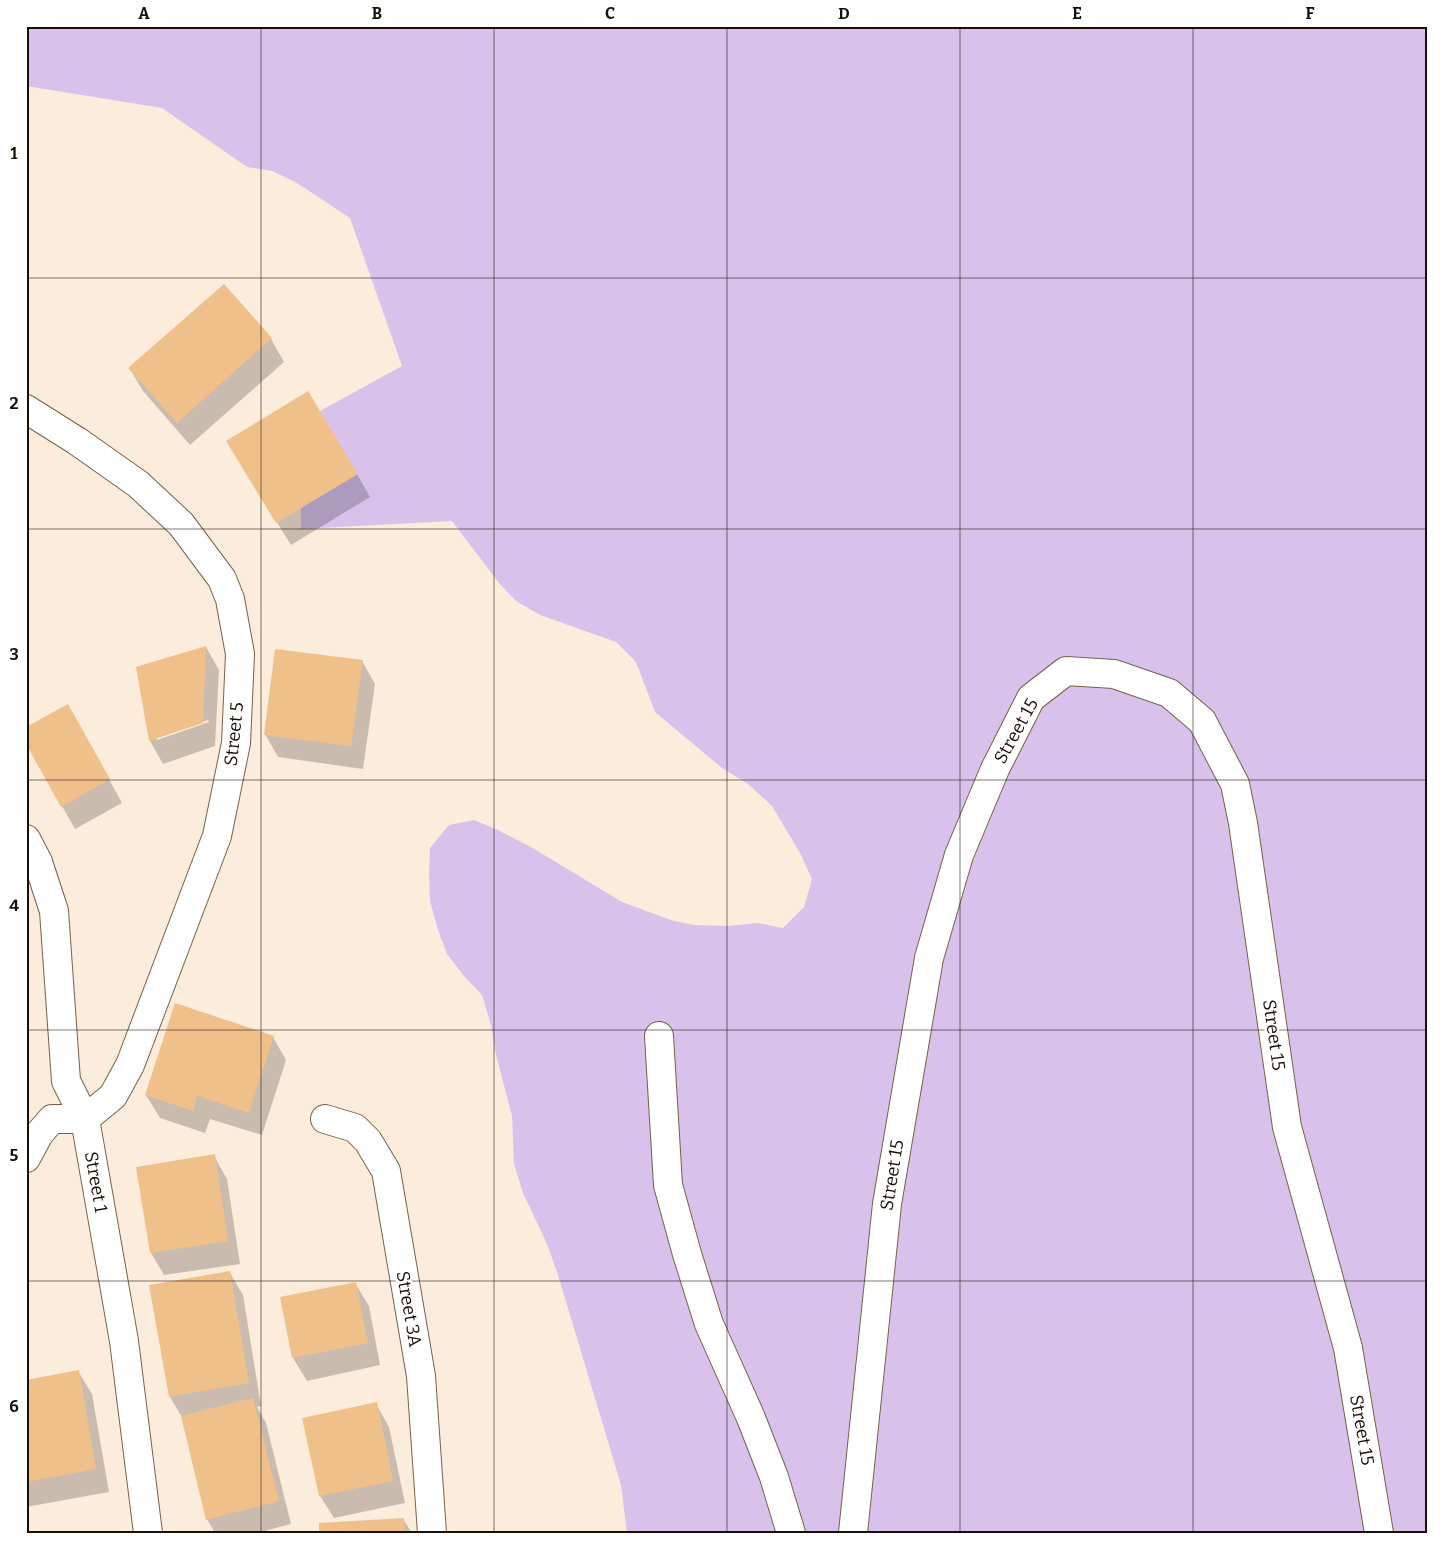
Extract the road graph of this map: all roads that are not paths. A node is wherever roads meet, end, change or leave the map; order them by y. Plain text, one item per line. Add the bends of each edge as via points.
1 (26, 409) edge
2 (26, 839) edge
3 (659, 1036) dead end
4 (85, 1118) junction
5 (325, 1119) dead end
6 (26, 1158) edge
7 (148, 1533) edge
8 (432, 1533) edge
9 (791, 1533) edge
10 (853, 1533) edge
11 (1380, 1533) edge

1 - 4 street, Street 5 via 138,484 181,524 222,579 230,599 240,654 236,743 218,836 130,1065 114,1096
2 - 4 street, Street 1 via 38,862 54,911 66,1081
3 - 9 street via 668,1185 710,1324 774,1477
4 - 6 street via 52,1119
4 - 7 street, Street 1 via 124,1341
5 - 8 street, Street 3A via 355,1128 368,1141 386,1171 421,1376
10 - 11 street, Street 15 via 887,1204 929,958 959,855 995,769 1031,698 1066,671 1114,674 1169,693 1202,721 1235,784 1287,1127 1348,1348

